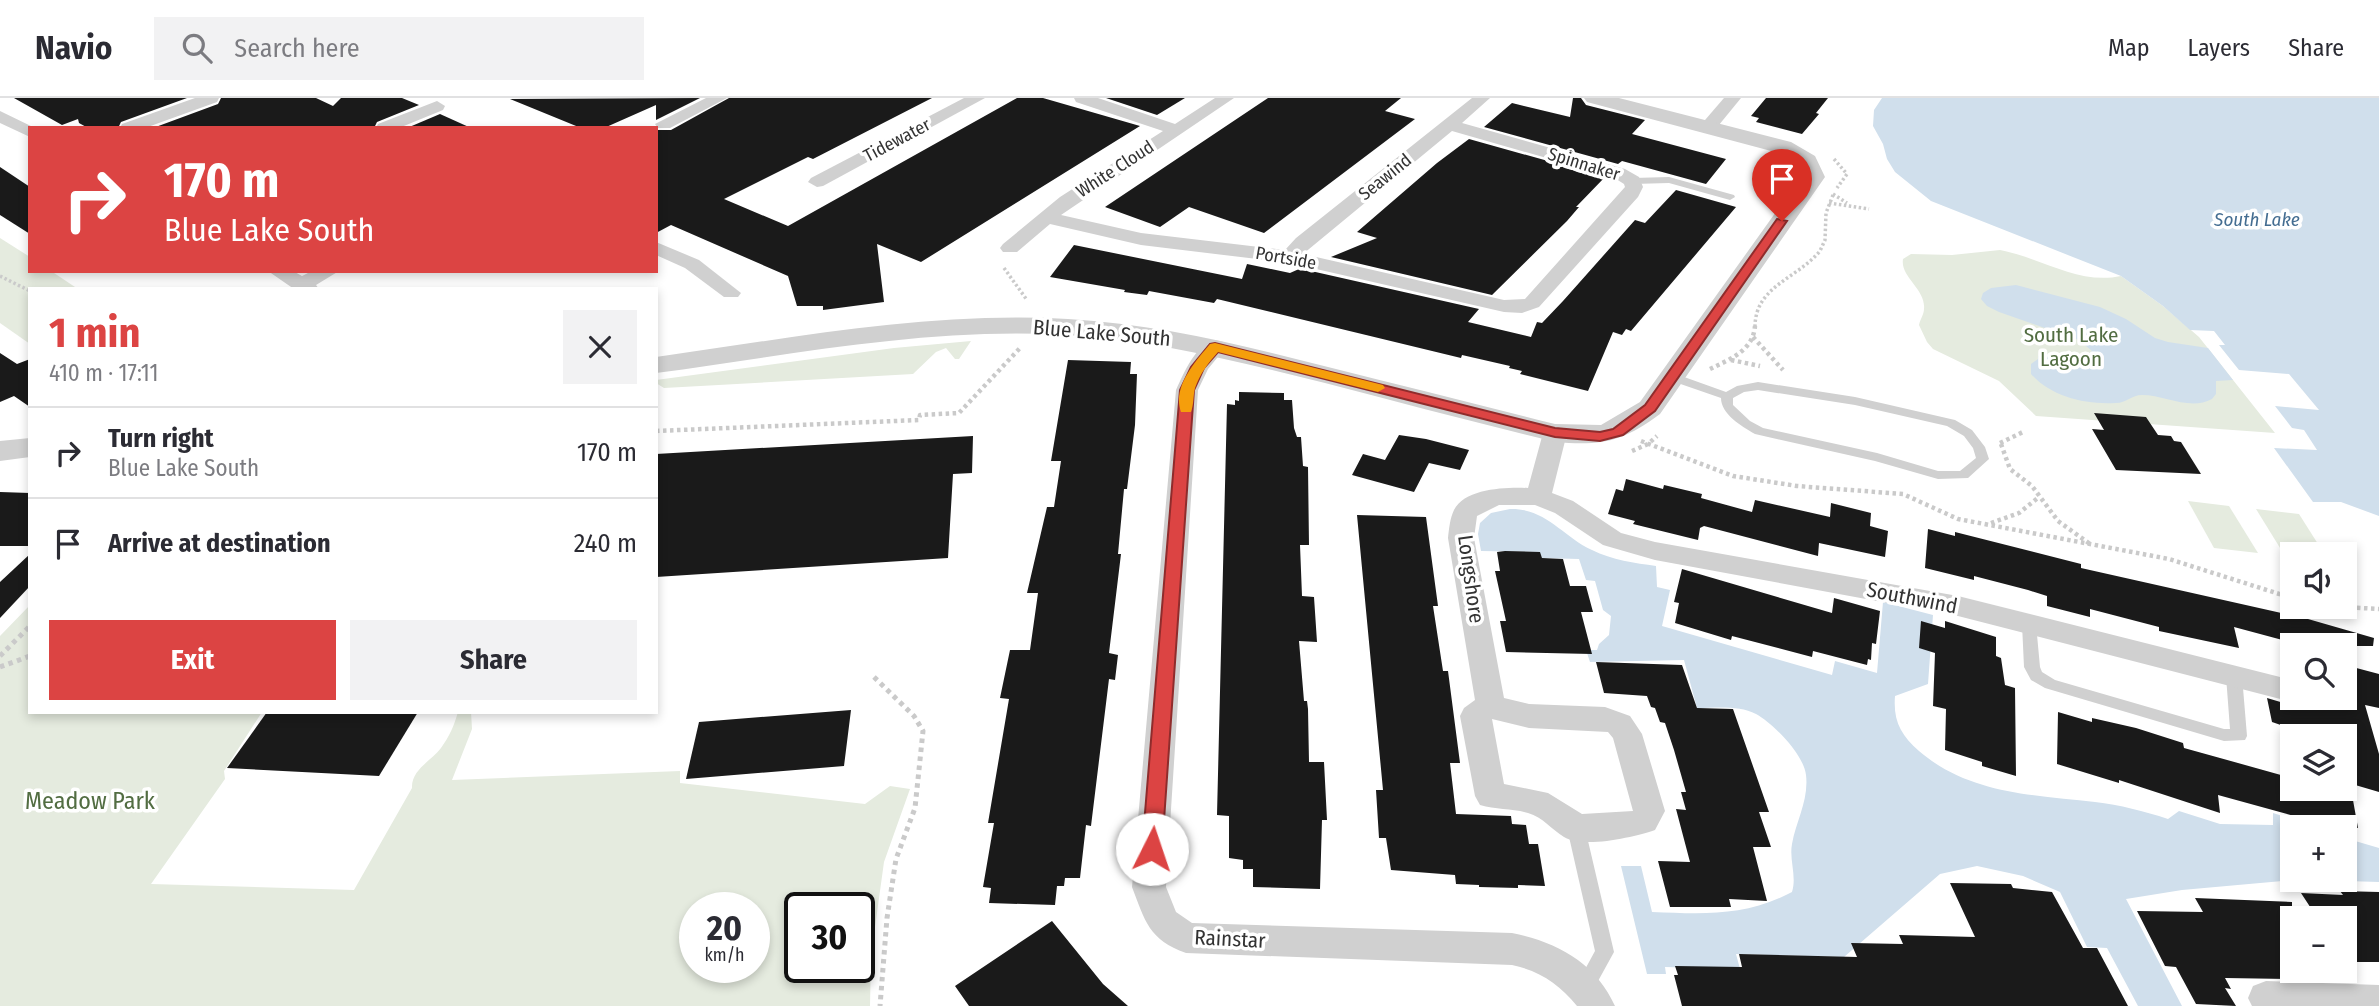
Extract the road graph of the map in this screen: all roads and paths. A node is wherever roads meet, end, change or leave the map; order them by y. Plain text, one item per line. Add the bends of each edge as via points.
1 (211, 98) edge
2 (719, 98) edge
3 (976, 98) edge
4 (1082, 98) edge
5 (1226, 98) edge
6 (1482, 98) edge
7 (1594, 98) edge
8 (1733, 98) edge
9 (437, 106) dead end
10 (0, 116) edge
11 (664, 124) dead end
12 (1450, 125) junction
13 (134, 126) edge
14 (389, 126) edge
15 (1708, 127) junction
16 (1175, 130) junction
17 (28, 131) edge
18 (1633, 181) junction
19 (817, 182) dead end
20 (1833, 194) dead end
21 (1730, 197) dead end
22 (1829, 203) dead end
23 (1849, 204) junction
24 (1869, 209) dead end
25 (1048, 218) junction
26 (1010, 248) dead end
27 (658, 249) edge
28 (1290, 257) junction
29 (1004, 268) dead end
30 (281, 273) edge
31 (326, 273) edge
32 (0, 276) edge
33 (305, 287) edge
34 (28, 290) edge
35 (731, 293) dead end
36 (1027, 300) dead end
37 (1522, 307) joint
38 (1753, 337) dead end
39 (1030, 338) dead end
40 (1215, 347) junction
41 (658, 365) edge
42 (1783, 371) dead end
43 (1672, 377) junction
44 (1727, 396) junction
45 (658, 431) edge
46 (2025, 431) dead end
47 (1618, 432) junction
48 (1555, 433) junction
49 (2000, 443) dead end
50 (28, 447) edge
51 (0, 451) edge
52 (1538, 497) junction
53 (2039, 497) dead end
54 (1990, 524) junction
55 (2280, 594) edge
56 (2357, 608) edge
57 (2379, 609) edge
58 (2029, 624) junction
59 (28, 628) edge
60 (0, 656) edge
61 (28, 657) edge
62 (0, 667) edge
63 (2234, 676) junction
64 (874, 677) dead end
65 (2280, 688) edge
66 (1490, 704) junction
67 (1576, 828) junction
68 (1591, 996) edge
69 (2266, 999) dead end
70 (2379, 1002) edge
71 (880, 1006) edge

1 - 13 street
2 - 11 street
3 - 19 street, Tidewater
4 - 16 street
5 - 16 street, White Cloud
6 - 12 street, Seawind
7 - 15 street
8 - 15 street
9 - 14 street
10 - 17 street
12 - 18 street, Spinnaker via 1619,173
12 - 28 street, Seawind
15 - 43 street via 1783,147 1808,162 1813,177
16 - 25 street, White Cloud via 1066,201
18 - 21 lane via 1669,180
18 - 37 street, Spinnaker via 1631,192 1532,303
20 - 23 path
22 - 23 path
23 - 24 path
25 - 26 street, White Cloud
25 - 28 street, Portside via 1141,239
27 - 35 street via 692,264
28 - 37 street, Portside
29 - 36 path
30 - 33 street
31 - 33 street
32 - 34 path
38 - 42 path
39 - 45 path via 958,413 920,415 919,420
40 - 41 street, Blue Lake South via 1102,329 992,327 924,330
40 - 48 street, Blue Lake South
40 - 68 street, Rainstar via 1187,390 1149,887 1163,922 1186,938 1534,952 1553,961
43 - 44 lane
43 - 47 street via 1650,408
44 - 44 lane via 1727,406 1759,431 1938,475 1963,475 1983,459 1968,433 1924,416 1771,386 1741,388
46 - 49 path
47 - 48 street, Blue Lake South via 1600,436
47 - 54 path via 1733,476 1903,494 1958,519
48 - 52 street
50 - 51 street
52 - 58 street, Southwind via 1564,507 1612,539 1656,551 1958,606
52 - 66 street, Longshore via 1489,498 1465,512 1461,538
53 - 54 path via 2019,513
54 - 55 path via 2169,559
56 - 57 path
58 - 63 street, Southwind
58 - 63 lane via 2032,667 2036,676 2050,684 2239,736
59 - 60 path
61 - 62 path
63 - 65 street, Southwind
64 - 71 path via 923,731 915,808 896,859
66 - 67 street via 1475,716 1491,796 1525,796 1554,807
66 - 67 street via 1529,716 1605,719 1619,724 1627,734 1649,811 1644,821
67 - 68 lane via 1605,952
69 - 70 street

